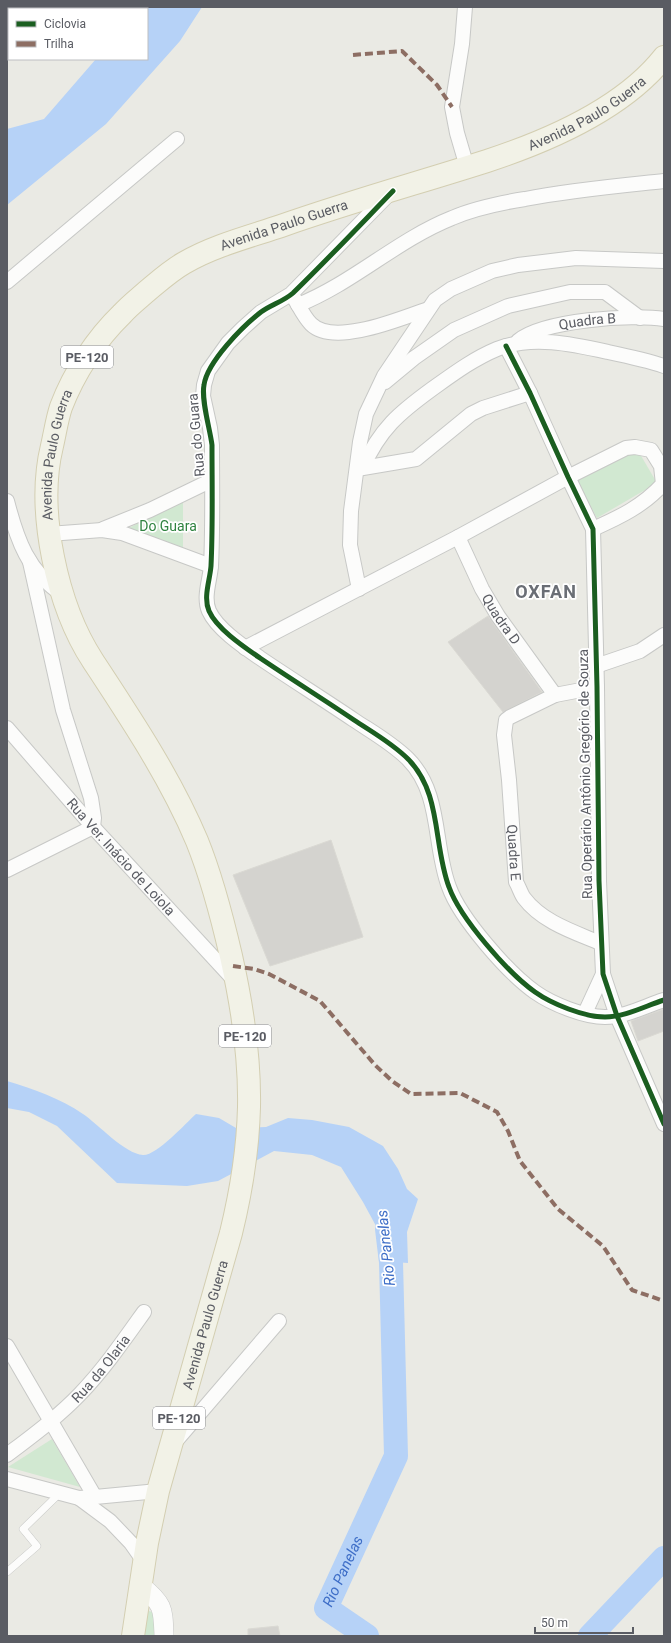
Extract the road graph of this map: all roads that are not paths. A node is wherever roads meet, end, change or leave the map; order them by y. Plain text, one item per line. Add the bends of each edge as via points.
1 (465, 7) edge
2 (663, 61) edge
3 (177, 139) dead end
4 (467, 167) junction
5 (664, 182) edge
6 (393, 190) junction
7 (664, 261) edge
8 (7, 282) edge
9 (295, 300) junction
10 (428, 309) junction
11 (640, 318) junction
12 (664, 319) edge
13 (510, 345) junction
14 (664, 366) edge
15 (377, 389) junction
16 (530, 393) junction
17 (360, 468) junction
18 (568, 477) junction
19 (212, 480) junction
20 (7, 501) edge
21 (10, 528) edge
22 (593, 529) junction
23 (102, 530) junction
24 (49, 534) junction
25 (458, 537) junction
26 (30, 562) junction
27 (211, 566) junction
28 (359, 589) junction
29 (64, 595) junction
30 (664, 635) edge
31 (246, 648) junction
32 (596, 666) junction
33 (597, 687) junction
34 (555, 695) junction
35 (7, 728) edge
36 (93, 827) junction
37 (7, 870) edge
38 (600, 943) junction
39 (603, 974) junction
40 (237, 983) junction
41 (664, 1000) edge
42 (585, 1013) junction
43 (616, 1016) junction
44 (663, 1121) edge
45 (144, 1312) dead end
46 (279, 1321) dead end
47 (7, 1346) edge
48 (52, 1421) junction
49 (171, 1448) junction
50 (7, 1456) edge
51 (7, 1479) edge
52 (158, 1491) junction
53 (60, 1493) junction
54 (95, 1497) junction
55 (79, 1498) junction
56 (145, 1563) junction
57 (7, 1572) edge
58 (141, 1586) junction
59 (133, 1636) edge
60 (164, 1636) edge

1 - 4 street via 452,107
2 - 4 main road, Avenida Paulo Guerra / PE-120 via 623,96 587,118 544,140
3 - 8 street
4 - 6 main road, Avenida Paulo Guerra / PE-120
5 - 9 street via 564,192 473,210 406,241 320,295
6 - 9 street, Rua do Guara
6 - 24 main road, Avenida Paulo Guerra / PE-120 via 219,246 183,263 122,313 78,371 61,408 47,476
7 - 10 street via 576,258 518,265 492,271 451,289 435,300
9 - 10 street via 310,324 334,332 362,331
9 - 19 street, Rua do Guara via 261,312 228,344 208,371 203,396 210,428
10 - 15 street
11 - 12 street, Quadra B
11 - 13 street, Quadra B via 614,317 554,326 528,334
11 - 15 street via 605,292 570,292 508,306 454,330 414,358
13 - 14 street via 548,342 647,360
13 - 16 street
13 - 17 street via 469,363 406,409 378,437
15 - 17 street via 366,414 360,442
16 - 17 street via 471,414 416,459
16 - 18 street
17 - 28 street via 351,510 350,545
18 - 22 street
18 - 22 street via 626,448 651,450 660,466 663,484 655,493 632,511
18 - 25 street
19 - 23 street
19 - 27 street, Rua do Guara
20 - 21 street
21 - 26 street
22 - 32 street, Rua Operário Antônio Gregório de Souza
23 - 24 street
23 - 27 street via 138,538
24 - 29 main road, Avenida Paulo Guerra / PE-120 via 54,564
25 - 28 street
25 - 34 street, Quadra D via 482,589 498,616
26 - 29 street via 52,588
26 - 36 street via 63,710 91,798
27 - 31 street, Rua do Guara via 206,600 209,610 214,620
28 - 31 street
29 - 40 main road, Avenida Paulo Guerra / PE-120 via 71,618 87,651 162,771 197,842 225,930
30 - 32 street via 640,651
31 - 42 street, Rua do Guara via 374,733 410,761 422,778 432,802 449,888 466,918 494,953 536,993 557,1004
32 - 33 street, Rua Operário Antônio Gregório de Souza
33 - 34 street
33 - 38 street, Rua Operário Antônio Gregório de Souza
34 - 38 street, Quadra E via 510,717 505,724 516,882 523,897 534,910
35 - 36 street, Rua Ver. Inácio de Loiola
36 - 37 street
36 - 40 street, Rua Ver. Inácio de Loiola
38 - 39 street, Rua Operário Antônio Gregório de Souza
39 - 42 street
39 - 43 street, Rua Operário Antônio Gregório de Souza
40 - 49 main road, Avenida Paulo Guerra / PE-120 via 249,1080 245,1158 231,1233
41 - 43 street
42 - 43 street, Rua do Guara via 602,1017
43 - 44 street, Rua Operário Antônio Gregório de Souza
45 - 48 street, Rua da Olaria via 109,1361
46 - 49 street
47 - 48 street
48 - 50 street, Rua da Olaria
48 - 54 street
49 - 52 main road, Avenida Paulo Guerra / PE-120
51 - 53 street
52 - 54 street
52 - 56 main road, Avenida Paulo Guerra / PE-120
53 - 55 street
53 - 57 lane via 23,1529 37,1546
54 - 55 street
55 - 56 street via 110,1521 131,1543
56 - 58 main road, Avenida Paulo Guerra / PE-120
58 - 59 main road, Avenida Paulo Guerra / PE-120
58 - 60 street via 154,1596 162,1608

